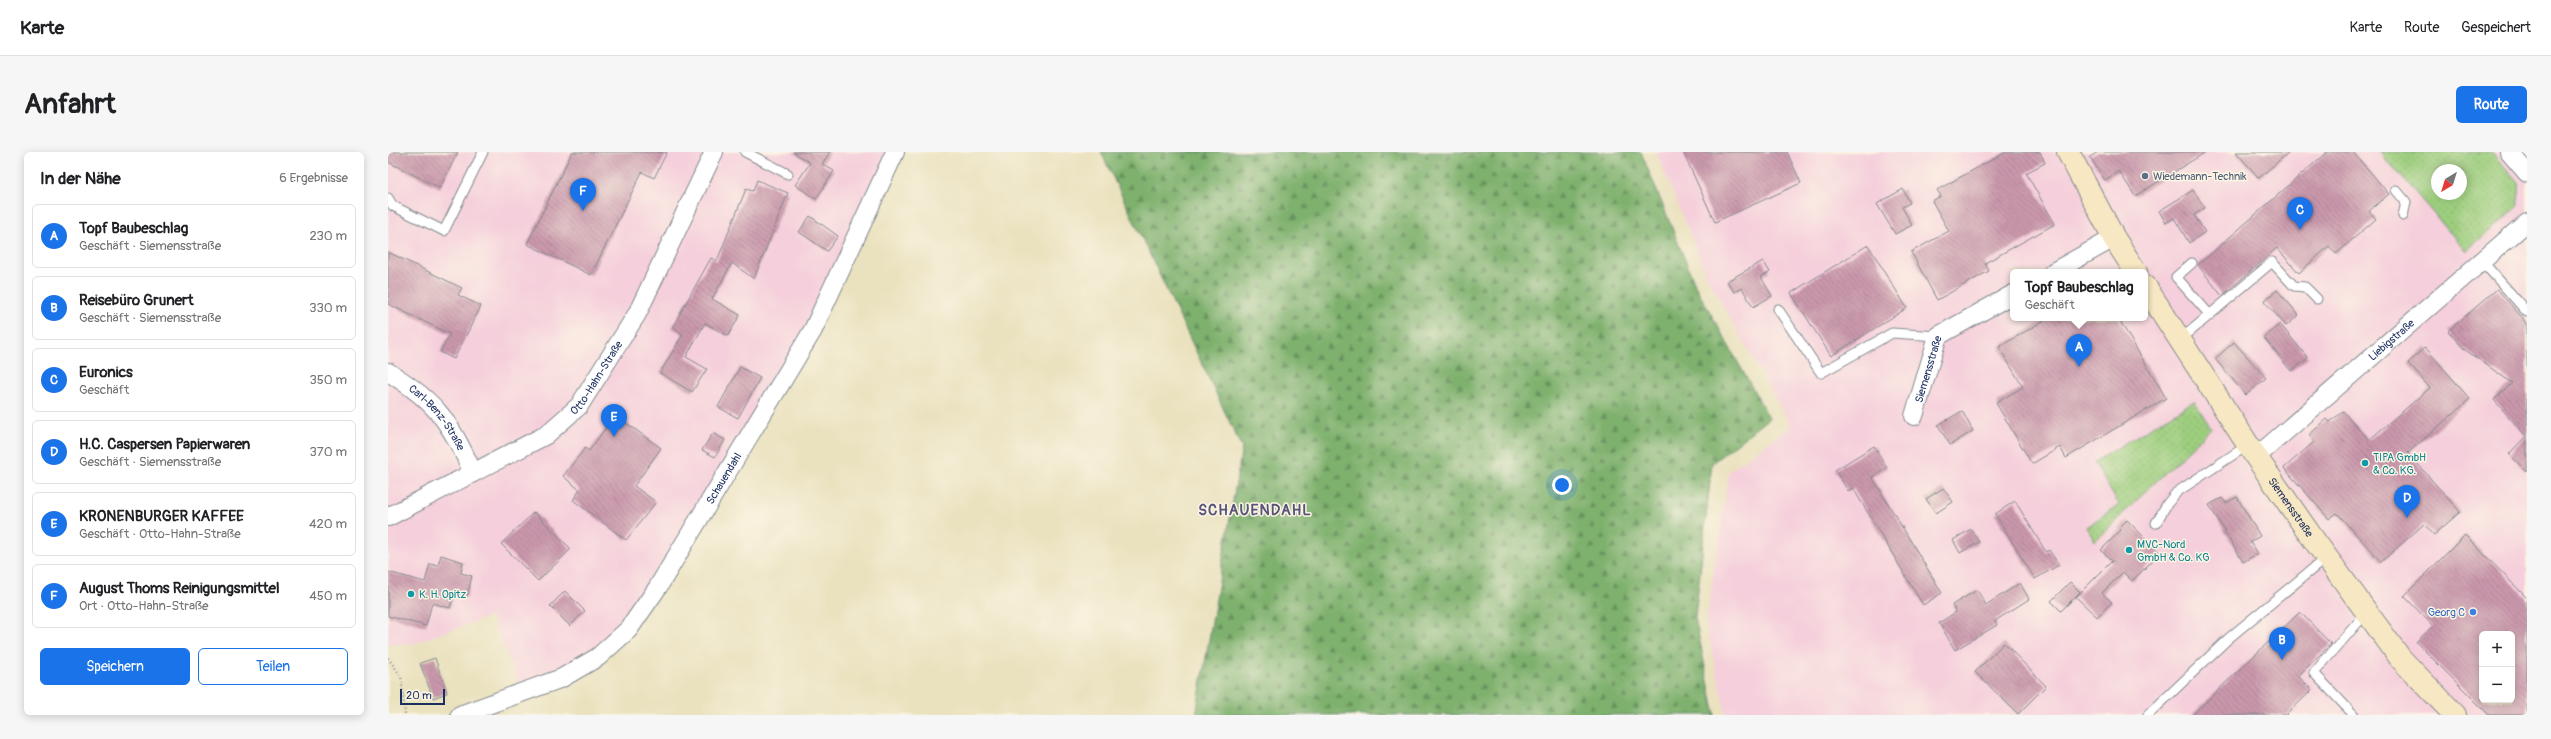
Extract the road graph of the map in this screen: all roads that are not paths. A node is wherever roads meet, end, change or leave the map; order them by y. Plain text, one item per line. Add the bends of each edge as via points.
1 (483, 152) edge
2 (714, 152) edge
3 (746, 152) edge
4 (895, 152) edge
5 (2068, 152) edge
6 (2509, 152) edge
7 (2527, 173) edge
8 (788, 174) dead end
9 (2396, 190) dead end
10 (388, 198) edge
11 (2402, 216) dead end
12 (2527, 222) edge
13 (2114, 238) junction
14 (2482, 261) junction
15 (2192, 263) dead end
16 (2058, 269) edge
17 (2134, 269) edge
18 (2148, 291) edge
19 (2010, 296) edge
20 (2317, 299) dead end
21 (1778, 309) dead end
22 (2527, 312) edge
23 (2210, 315) junction
24 (1938, 336) junction
25 (2180, 340) junction
26 (388, 372) edge
27 (1914, 416) dead end
28 (2252, 451) junction
29 (473, 473) junction
30 (388, 517) edge
31 (2156, 523) dead end
32 (2326, 557) junction
33 (2367, 612) junction
34 (460, 715) edge
35 (2148, 715) edge
36 (2354, 715) edge
37 (2455, 715) edge

1 - 10 lane via 444,231 394,206
2 - 29 street, Otto-Hahn-Straße via 637,314 579,406 546,435
3 - 8 lane
4 - 34 street, Schauendahl via 813,330 658,587 629,629 598,657 562,678
5 - 13 street
6 - 7 street
9 - 11 lane via 2406,202
12 - 14 street, Liebigstraße
13 - 16 street
13 - 17 street
14 - 22 lane
14 - 28 street, Liebigstraße
15 - 23 lane via 2176,277
18 - 25 street, Siemensstraße
19 - 24 street, Siemensstraße
20 - 23 lane via 2305,287 2294,286 2272,262
21 - 24 lane via 1821,373 1892,333
23 - 25 lane
24 - 27 street, Siemensstraße
25 - 28 street, Siemensstraße
26 - 29 street, Carl-Benz-Straße via 434,406 457,436
28 - 31 lane via 2177,492
28 - 32 street, Siemensstraße
29 - 30 street, Otto-Hahn-Straße
32 - 33 street, Siemensstraße
32 - 35 lane via 2229,638
33 - 36 lane via 2314,673
33 - 37 street, Siemensstraße via 2401,659

